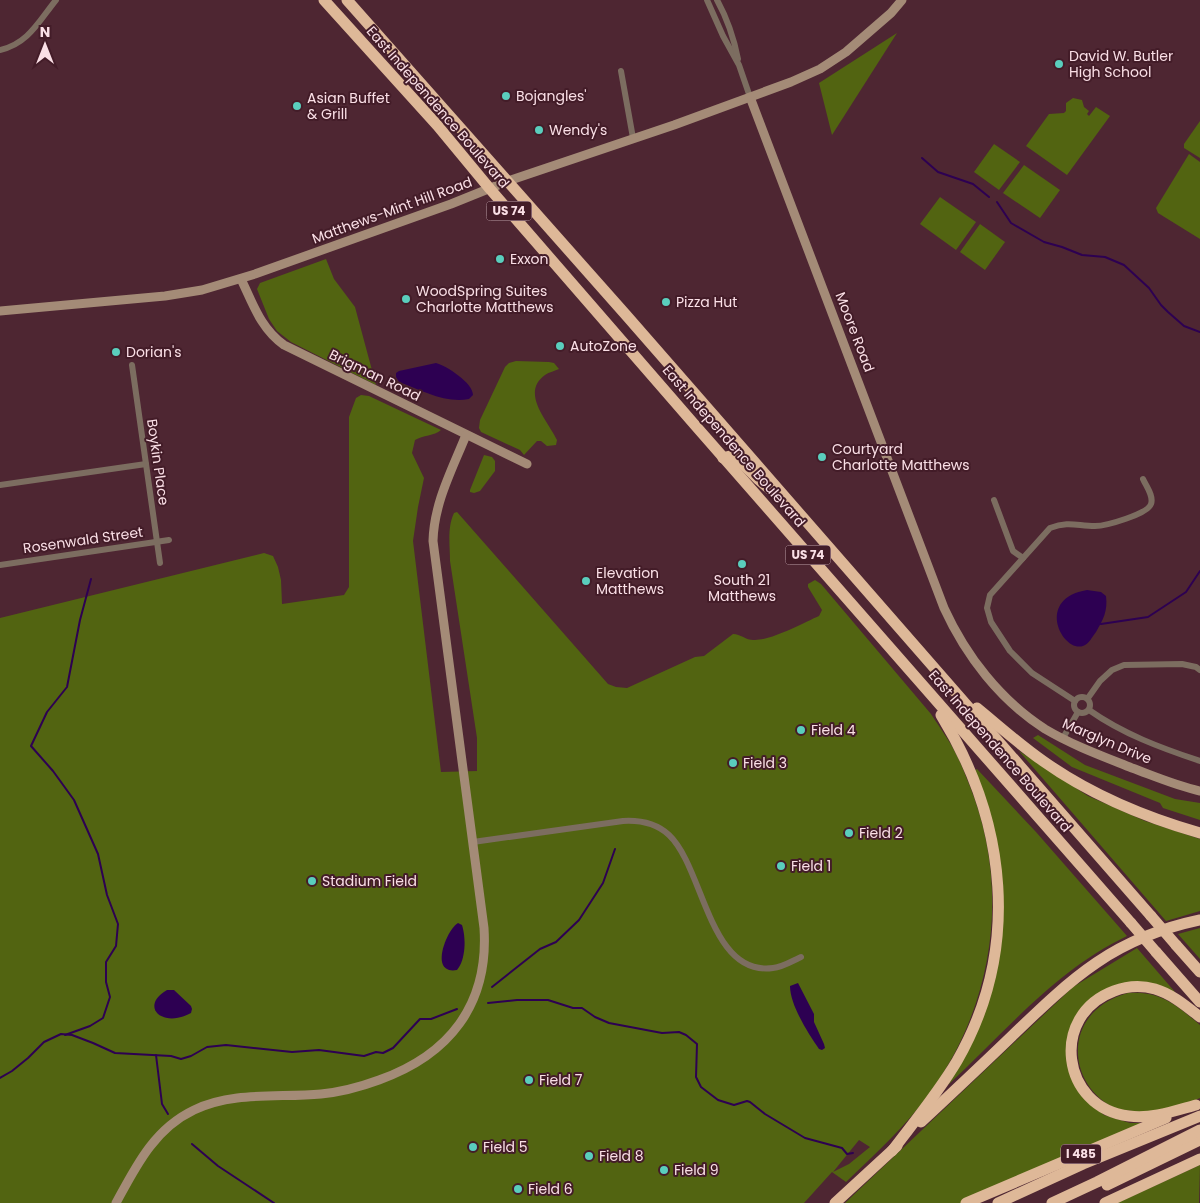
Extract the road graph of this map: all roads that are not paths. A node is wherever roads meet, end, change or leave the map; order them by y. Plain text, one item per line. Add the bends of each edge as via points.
1 (56, 0) edge
2 (324, 0) edge
3 (347, 0) edge
4 (707, 0) edge
5 (717, 0) edge
6 (902, 0) edge
7 (0, 50) edge
8 (739, 65) junction
9 (621, 71) dead end
10 (750, 97) junction
11 (634, 138) junction
12 (508, 181) junction
13 (490, 189) junction
14 (241, 279) junction
15 (0, 312) edge
16 (132, 365) dead end
17 (466, 435) junction
18 (723, 458) junction
19 (146, 464) junction
20 (527, 464) dead end
21 (1143, 479) dead end
22 (0, 485) edge
23 (994, 500) dead end
24 (799, 514) junction
25 (169, 540) dead end
26 (157, 541) junction
27 (1023, 558) junction
28 (160, 563) dead end
29 (0, 565) edge
30 (932, 577) joint
31 (1200, 670) edge
32 (923, 686) junction
33 (951, 688) junction
34 (1088, 698) junction
35 (1075, 701) junction
36 (1089, 710) junction
37 (1078, 712) junction
38 (1063, 738) junction
39 (1200, 761) edge
40 (1200, 791) edge
41 (1200, 833) edge
42 (473, 842) junction
43 (1200, 920) edge
44 (802, 957) dead end
45 (1200, 972) edge
46 (1200, 1002) edge
47 (1200, 1017) edge
48 (1199, 1108) edge
49 (1200, 1130) edge
50 (1200, 1140) edge
51 (892, 1151) junction
52 (1200, 1159) edge
53 (116, 1203) edge
54 (836, 1203) edge
55 (966, 1203) edge
56 (998, 1203) edge
57 (1052, 1203) edge
58 (1070, 1203) edge
59 (1105, 1203) edge

1 - 7 street via 21,42
2 - 13 highway, East Independence Boulevard / US 74
3 - 12 highway, East Independence Boulevard / US 74
4 - 8 street
5 - 8 street via 736,47
6 - 10 street, Matthews-Mint Hill Road via 869,34 833,61 798,79
8 - 10 street
9 - 11 street
10 - 11 street, Matthews-Mint Hill Road
10 - 30 street, Moore Road
11 - 12 street, Matthews-Mint Hill Road
12 - 13 street, Matthews-Mint Hill Road
12 - 24 highway, East Independence Boulevard / US 74
13 - 14 street, Matthews-Mint Hill Road
13 - 18 highway, East Independence Boulevard / US 74
14 - 15 street, Matthews-Mint Hill Road via 165,296
14 - 17 street, Brigman Road via 261,321 284,345
16 - 19 street, Boykin Place
17 - 20 street, Brigman Road
17 - 42 street via 439,501 433,541
18 - 24 highway via 736,457
18 - 32 highway, East Independence Boulevard / US 74
19 - 22 street
19 - 26 street, Boykin Place
21 - 27 street via 1151,494 1152,503 1148,510 1097,526 1063,523 1050,528
23 - 27 street via 1013,551
24 - 33 highway, East Independence Boulevard / US 74
25 - 26 street, Rosenwald Street
26 - 28 street, Boykin Place
26 - 29 street, Rosenwald Street
27 - 35 street via 990,595 987,608 991,622 1010,651 1032,673
30 - 38 street, Marglyn Drive via 953,627 980,668 1023,712
31 - 34 street via 1182,664 1124,665 1100,681
32 - 46 highway, East Independence Boulevard / US 74, bridge
32 - 51 highway via 958,744 981,796 995,858 998,920 988,982 970,1036 946,1080
33 - 41 highway via 1026,749 1081,785 1146,816
33 - 45 highway, East Independence Boulevard / US 74, bridge
34 - 35 street via 1081,697
34 - 36 street
35 - 37 street via 1074,707
36 - 37 street
36 - 39 street via 1114,727
37 - 38 street
38 - 40 street, Marglyn Drive via 1098,755
42 - 44 street via 623,821 650,824 666,833 678,846 720,935 733,955 748,965 765,969 780,967
42 - 53 street via 484,928 483,964 467,1012 444,1042 412,1066 349,1090 301,1096 231,1098 195,1109 167,1127 150,1144
43 - 51 highway via 1143,936 1085,970 1051,998
47 - 48 highway via 1157,990 1126,987 1103,995 1085,1011 1077,1024 1071,1046 1072,1062 1080,1084 1095,1102 1108,1110 1131,1117
48 - 55 highway, I 485
48 - 56 highway, I 485
49 - 57 highway, I 485
50 - 58 highway
51 - 54 highway
52 - 59 highway

